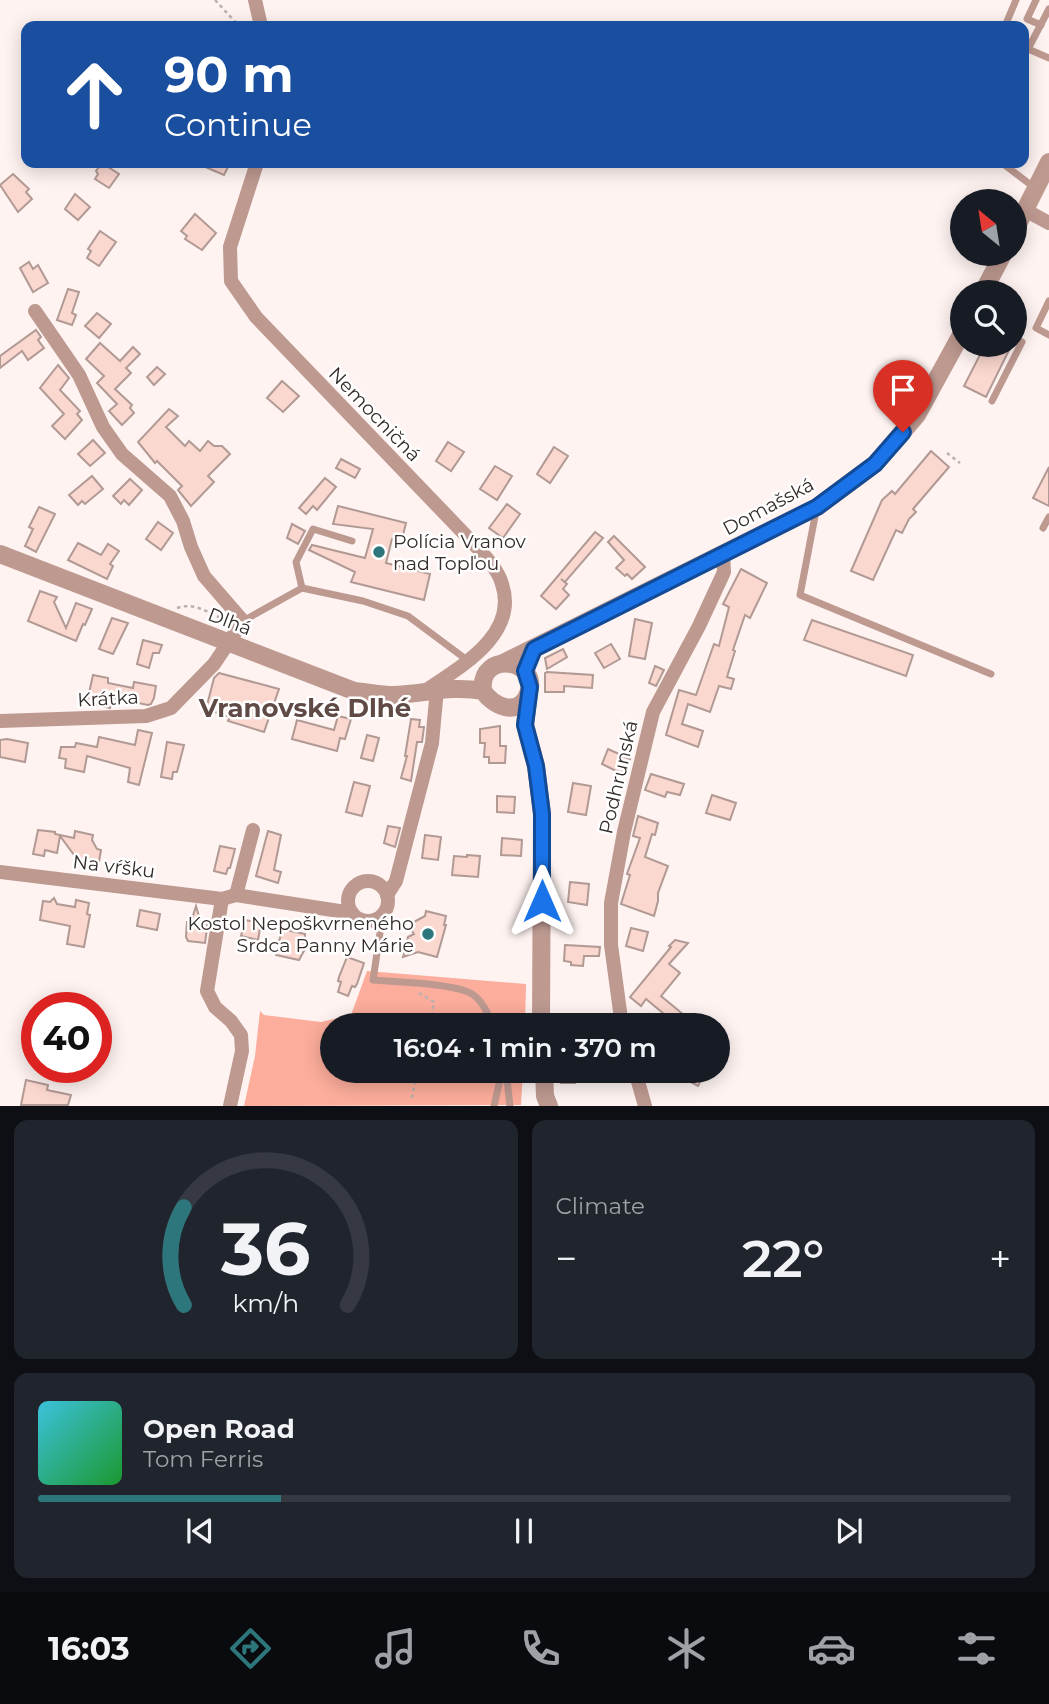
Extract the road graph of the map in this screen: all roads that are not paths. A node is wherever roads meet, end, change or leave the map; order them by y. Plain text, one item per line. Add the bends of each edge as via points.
1 (255, 0) edge
2 (1016, 0) edge
3 (1036, 0) edge
4 (1049, 9) edge
5 (260, 21) edge
6 (1007, 21) edge
7 (1041, 25) junction
8 (1029, 47) edge
9 (1029, 49) edge
10 (1049, 58) edge
11 (1049, 162) edge
12 (255, 168) edge
13 (1014, 168) edge
14 (1036, 189) junction
15 (1027, 206) edge
16 (1027, 211) edge
17 (1049, 223) edge
18 (1049, 301) edge
19 (35, 311) dead end
20 (1049, 335) edge
21 (950, 348) edge
22 (1014, 357) edge
23 (992, 401) dead end
24 (817, 507) junction
25 (1049, 517) edge
26 (1043, 528) dead end
27 (352, 541) dead end
28 (723, 553) junction
29 (0, 554) edge
30 (302, 588) junction
31 (243, 621) junction
32 (228, 643) junction
33 (534, 649) junction
34 (462, 657) junction
35 (494, 668) junction
36 (525, 671) junction
37 (990, 674) dead end
38 (442, 685) junction
39 (483, 691) junction
40 (529, 692) junction
41 (501, 707) junction
42 (0, 721) edge
43 (527, 731) junction
44 (253, 830) dead end
45 (0, 872) edge
46 (387, 895) junction
47 (229, 897) junction
48 (352, 913) junction
49 (376, 919) junction
50 (488, 1013) edge
51 (541, 1013) edge
52 (620, 1013) edge
53 (500, 1083) edge
54 (506, 1083) edge
55 (544, 1083) edge
56 (639, 1083) edge
57 (230, 1105) edge
58 (494, 1105) edge
59 (510, 1105) edge
60 (550, 1105) edge
61 (645, 1105) edge

1 - 5 street
2 - 6 lane
3 - 7 lane via 1027,19
4 - 7 lane
7 - 8 lane
9 - 10 lane
11 - 14 street
12 - 34 street, Nemocničná via 230,247 231,281 256,317 490,562 502,584 505,607 498,631 480,651
13 - 14 lane
14 - 15 street
16 - 17 street
18 - 20 lane via 1036,328
19 - 31 street via 79,375 103,427 122,454 170,496 204,576
21 - 24 street, Domašská via 917,415 875,464
22 - 23 lane
24 - 28 street, Domašská
24 - 37 lane via 800,595
25 - 26 lane
27 - 30 lane via 313,529 296,562
28 - 33 street, Domašská
28 - 52 street, Podhrunská via 724,572 653,712 624,832 611,903 611,945
29 - 32 street, Dlhá
30 - 31 lane
30 - 34 lane via 408,616
31 - 32 street
32 - 38 street, Dlhá via 354,691 393,695
32 - 42 street, Krátka via 171,708 111,719
33 - 35 street, Domašská
33 - 36 street
34 - 38 street, Nemocničná
35 - 36 street via 516,665
35 - 38 street, Domašská
35 - 39 street via 482,684
36 - 40 street
38 - 39 street
38 - 46 street via 432,743 396,881
39 - 41 street
40 - 41 street via 518,705
40 - 43 street
41 - 43 street
43 - 51 street via 542,814
44 - 47 street
45 - 47 street, Na vŕšku
46 - 48 street via 370,882 356,886 349,899
46 - 49 street via 387,908
47 - 48 street, Na vŕšku
47 - 57 street via 207,991 241,1035
48 - 49 street via 361,919
49 - 50 lane via 380,933 373,979 471,993
53 - 58 lane
54 - 59 lane
55 - 60 street
56 - 61 street

